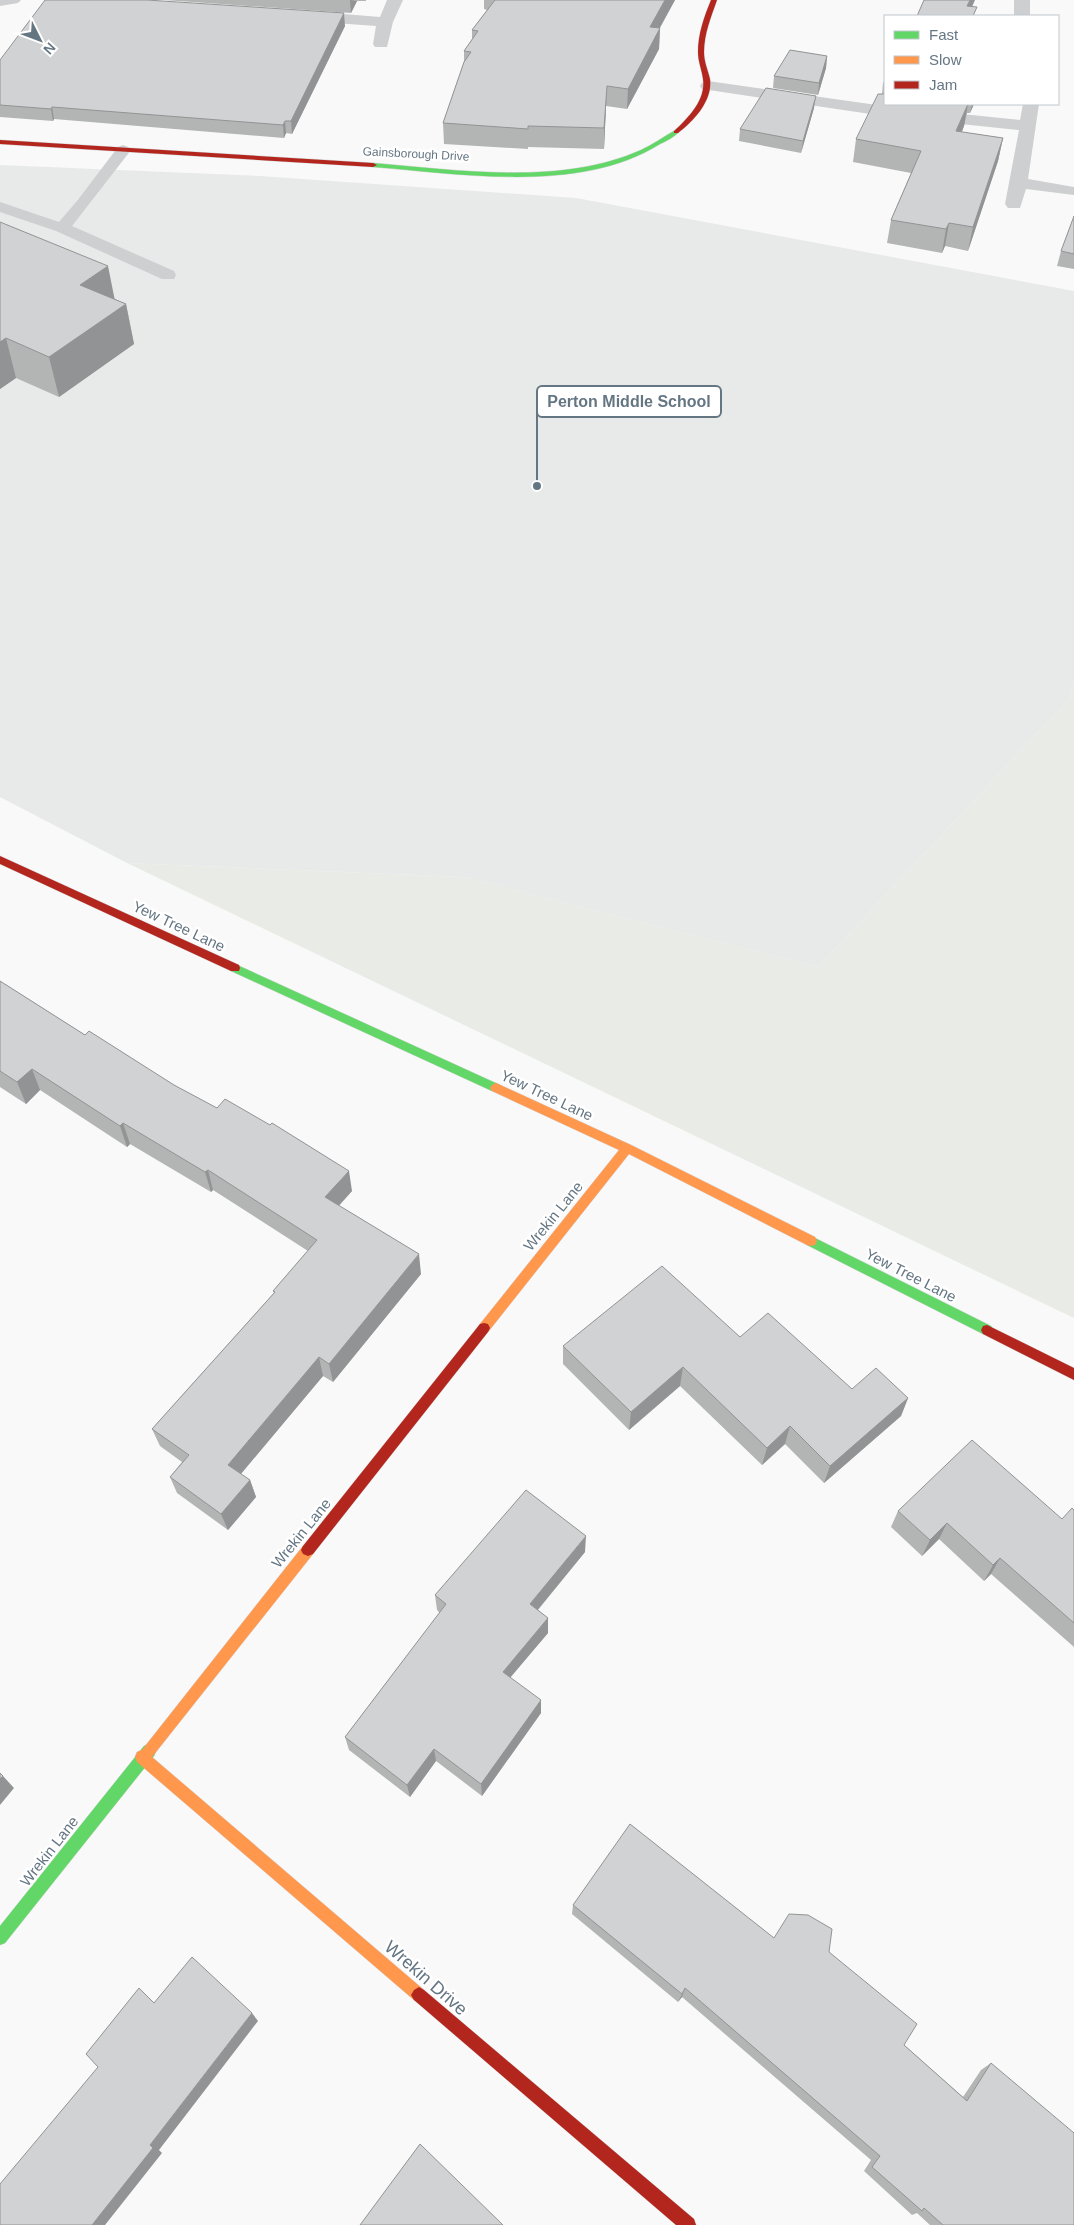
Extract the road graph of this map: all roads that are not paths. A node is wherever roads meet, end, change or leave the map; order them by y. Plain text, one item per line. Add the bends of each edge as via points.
1 (13, 0) edge
2 (395, 0) edge
3 (714, 0) edge
4 (1022, 0) edge
5 (0, 1) edge
6 (288, 14) edge
7 (1022, 15) edge
8 (385, 22) junction
9 (381, 44) dead end
10 (708, 86) junction
11 (1031, 105) edge
12 (1028, 126) junction
13 (0, 142) edge
14 (123, 150) junction
15 (1019, 183) junction
16 (1070, 191) dead end
17 (1014, 204) dead end
18 (0, 207) edge
19 (62, 228) junction
20 (168, 275) dead end
21 (0, 860) edge
22 (627, 1148) junction
23 (1074, 1374) edge
24 (142, 1757) junction
25 (0, 1938) edge
26 (688, 2225) edge

1 - 5 street
2 - 8 street
3 - 10 street via 702,30 701,63
4 - 7 street
6 - 8 street
8 - 9 street
10 - 12 street via 884,111
10 - 14 street, Gainsborough Drive via 696,115 676,133 645,152 610,163 556,173 500,173
11 - 12 street
12 - 15 street
13 - 14 street, Gainsborough Drive
14 - 19 lane
15 - 16 street
15 - 17 street
18 - 19 lane
19 - 20 lane
21 - 22 street, Yew Tree Lane
22 - 23 street, Yew Tree Lane
22 - 24 street, Wrekin Lane
24 - 25 street, Wrekin Lane
24 - 26 street, Wrekin Drive

